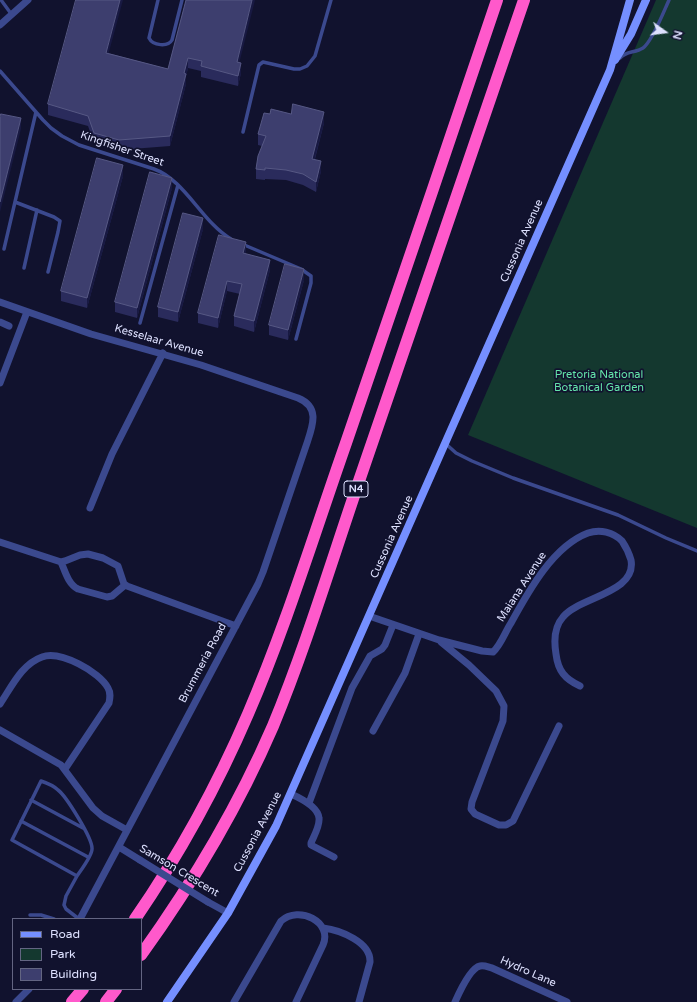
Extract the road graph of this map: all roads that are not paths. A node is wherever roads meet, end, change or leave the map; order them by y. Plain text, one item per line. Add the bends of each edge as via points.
1 (1, 0) edge
2 (28, 0) edge
3 (158, 0) edge
4 (182, 0) edge
5 (331, 0) edge
6 (497, 0) edge
7 (524, 0) edge
8 (630, 0) edge
9 (646, 0) edge
10 (669, 0) edge
11 (12, 14) junction
12 (0, 25) edge
13 (610, 69) junction
14 (0, 71) edge
15 (36, 112) junction
16 (243, 132) dead end
17 (178, 185) junction
18 (15, 202) junction
19 (37, 210) junction
20 (4, 249) dead end
21 (24, 268) dead end
22 (48, 272) dead end
23 (0, 302) edge
24 (27, 312) junction
25 (0, 322) edge
26 (140, 323) dead end
27 (9, 326) dead end
28 (296, 339) dead end
29 (163, 353) junction
30 (0, 383) edge
31 (309, 406) joint
32 (445, 443) junction
33 (90, 508) dead end
34 (0, 542) edge
35 (697, 551) edge
36 (60, 562) junction
37 (125, 585) junction
38 (369, 616) junction
39 (393, 625) junction
40 (236, 626) junction
41 (419, 634) junction
42 (439, 640) junction
43 (580, 686) dead end
44 (0, 704) edge
45 (559, 726) dead end
46 (0, 730) edge
47 (373, 731) dead end
48 (64, 768) junction
49 (291, 794) junction
50 (31, 800) junction
51 (309, 803) junction
52 (21, 821) junction
53 (84, 828) junction
54 (127, 830) junction
55 (119, 847) junction
56 (88, 857) junction
57 (334, 857) dead end
58 (77, 876) junction
59 (228, 913) junction
60 (30, 915) dead end
61 (51, 918) edge
62 (78, 918) edge
63 (80, 918) edge
64 (136, 918) edge
65 (323, 928) junction
66 (142, 954) edge
67 (28, 990) edge
68 (82, 990) edge
69 (115, 990) edge
70 (557, 1000) edge
71 (16, 1002) edge
72 (72, 1002) edge
73 (106, 1002) edge
74 (167, 1002) edge
75 (234, 1002) edge
76 (296, 1002) edge
77 (358, 1002) edge
78 (455, 1002) edge
79 (568, 1002) edge

1 - 11 lane
2 - 11 street
3 - 4 lane via 150,38 154,43 166,45 172,40
5 - 16 lane via 315,56 307,66 298,69 263,62 259,65
6 - 64 highway, N4 via 260,686 203,807 171,864
7 - 66 highway, N4 via 282,703 222,829 178,903
8 - 13 main road, Cussonia Avenue
9 - 13 main road, Cussonia Avenue via 631,34
10 - 13 lane via 644,47 624,54
11 - 12 street
13 - 32 main road, Cussonia Avenue
14 - 15 lane, Kingfisher Street
15 - 17 lane, Kingfisher Street via 51,128 79,145 158,170
15 - 18 lane
17 - 26 lane
17 - 28 lane, Kingfisher Street via 225,235 309,274 311,283
18 - 19 lane
18 - 20 lane
19 - 21 lane
19 - 22 lane via 60,221
23 - 24 street, Kesselaar Avenue
24 - 29 street, Kesselaar Avenue via 91,334
24 - 30 street
25 - 27 street
29 - 31 street, Kesselaar Avenue via 298,398
29 - 33 street via 112,454
31 - 40 street, Brummeria Road via 314,421 308,443 263,572
32 - 35 lane via 456,453 472,461 618,514
32 - 38 main road, Cussonia Avenue
34 - 36 street
36 - 37 street via 84,554 103,558 118,566
36 - 37 street via 70,582 78,589 107,597
37 - 40 street
38 - 39 street, Maiana Avenue
38 - 49 main road, Cussonia Avenue
39 - 41 street, Maiana Avenue
39 - 51 street via 385,645 370,656 352,688
40 - 54 street, Brummeria Road
41 - 42 street, Maiana Avenue
41 - 47 street via 405,673
42 - 43 street, Maiana Avenue via 493,652 539,577 555,556 566,545 581,536 595,531 609,533 620,540 628,551 631,565 628,576 608,592 572,608 562,618 556,630 558,668 565,678
42 - 45 street via 496,691 504,706 503,721 472,802 471,810 475,814 499,825 513,821
44 - 48 street via 25,668 33,661 46,656 66,658 104,682 109,691 109,703
46 - 48 street
48 - 54 street via 93,808
49 - 51 street
49 - 59 main road, Cussonia Avenue
50 - 52 lane
50 - 53 lane
50 - 53 lane via 41,781 54,786
51 - 57 street via 319,818 311,845
52 - 56 lane
52 - 58 lane via 12,840
53 - 56 lane via 92,848
54 - 55 street, Brummeria Road
55 - 59 street, Samson Crescent, bridge
55 - 63 street, Brummeria Road
56 - 58 lane
58 - 62 lane via 64,905
59 - 74 main road, Cussonia Avenue
60 - 61 lane
65 - 75 street via 316,921 303,915 293,914 283,920
65 - 76 street via 324,942
65 - 77 street via 355,940 368,950 370,962
67 - 71 street
68 - 72 highway
69 - 73 highway
70 - 78 street, Hydro Lane via 492,968 479,966 471,973
70 - 79 street, Hydro Lane

